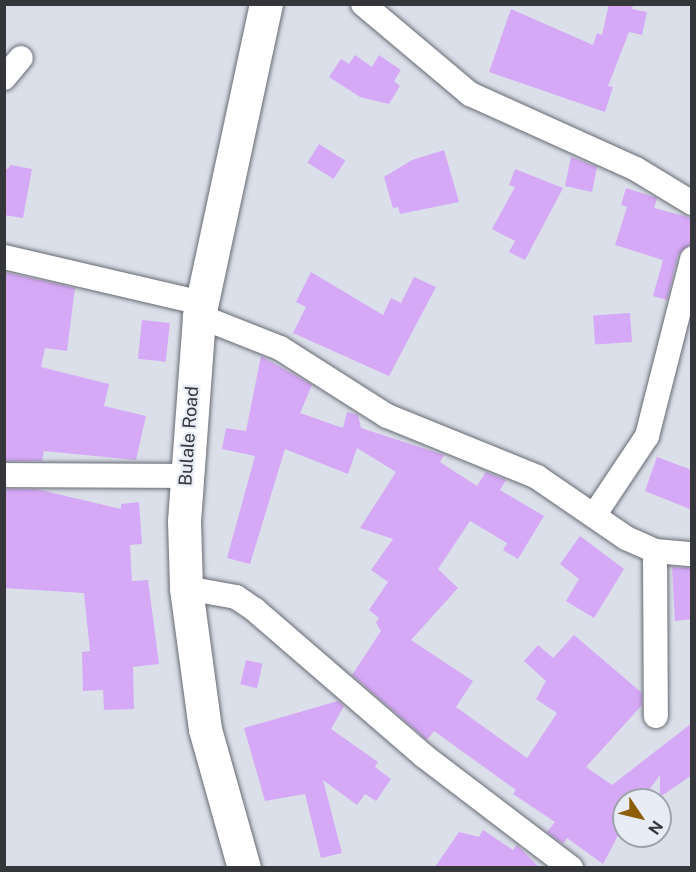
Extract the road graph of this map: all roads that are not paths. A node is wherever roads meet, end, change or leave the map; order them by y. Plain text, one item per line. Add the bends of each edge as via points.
1 (266, 4) edge
2 (363, 4) edge
3 (21, 58) dead end
4 (4, 78) edge
5 (692, 203) edge
6 (4, 257) edge
7 (692, 259) edge
8 (200, 310) junction
9 (4, 475) edge
10 (185, 476) junction
11 (595, 514) junction
12 (655, 551) junction
13 (692, 554) edge
14 (186, 588) junction
15 (656, 716) dead end
16 (244, 867) edge
17 (571, 867) edge

1 - 8 street, Bulale Road
2 - 5 street via 470,94 636,169
3 - 4 street
6 - 8 street
7 - 11 street via 647,436
8 - 10 street, Bulale Road
8 - 11 street via 280,348 387,416 537,477
9 - 10 street
10 - 14 street, Bulale Road
11 - 12 street
12 - 13 street
12 - 15 street
14 - 16 street, Bulale Road via 205,729
14 - 17 street via 236,597 255,610 424,756

